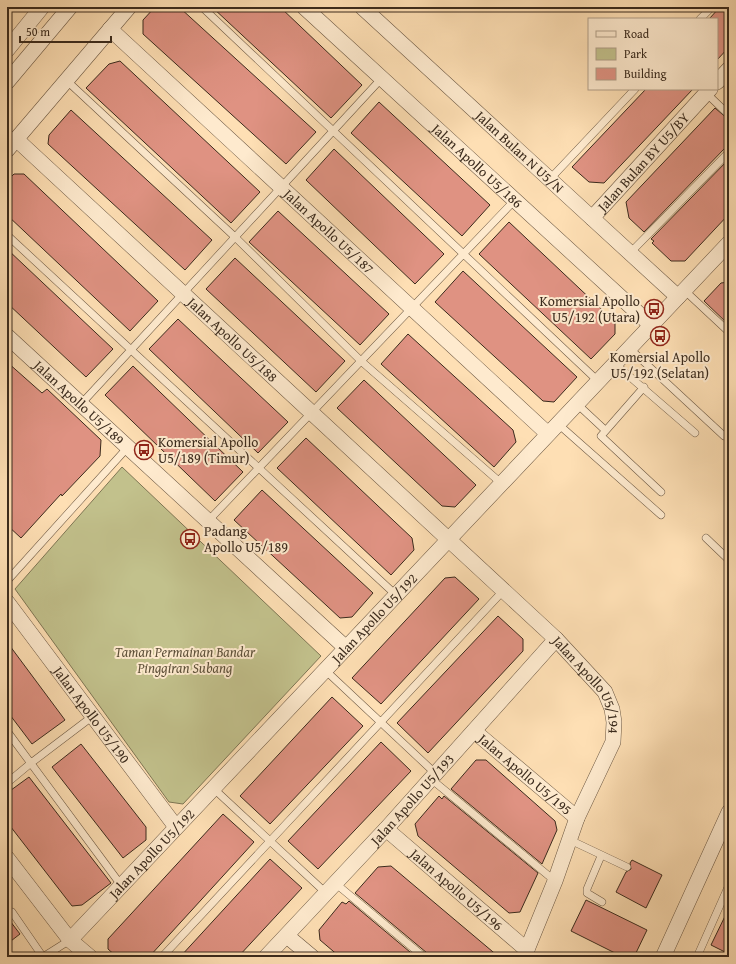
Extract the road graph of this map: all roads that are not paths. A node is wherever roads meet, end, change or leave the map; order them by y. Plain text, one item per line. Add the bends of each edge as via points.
1 (42, 7) edge
2 (70, 7) edge
3 (130, 7) edge
4 (202, 7) edge
5 (304, 7) edge
6 (362, 7) edge
7 (712, 7) edge
8 (701, 18) edge
9 (110, 29) junction
10 (7, 50) edge
11 (729, 69) edge
12 (381, 79) junction
13 (66, 80) junction
14 (718, 81) edge
15 (7, 82) edge
16 (634, 90) edge
17 (706, 90) edge
18 (729, 115) edge
19 (332, 131) junction
20 (12, 144) edge
21 (729, 152) edge
22 (550, 179) junction
23 (281, 187) junction
24 (514, 201) junction
25 (592, 218) junction
26 (7, 235) edge
27 (235, 237) junction
28 (728, 244) edge
29 (463, 253) junction
30 (630, 253) junction
31 (183, 293) junction
32 (681, 293) junction
33 (411, 308) junction
34 (651, 325) junction
35 (729, 332) edge
36 (7, 336) edge
37 (629, 348) junction
38 (131, 349) junction
39 (361, 361) junction
40 (614, 363) junction
41 (598, 381) junction
42 (644, 387) junction
43 (576, 403) junction
44 (81, 404) junction
45 (311, 413) junction
46 (552, 428) junction
47 (605, 430) junction
48 (695, 433) dead end
49 (724, 436) dead end
50 (128, 447) junction
51 (257, 469) junction
52 (501, 483) junction
53 (661, 492) dead end
54 (660, 515) dead end
55 (208, 521) junction
56 (706, 538) dead end
57 (448, 540) junction
58 (729, 560) edge
59 (7, 581) edge
60 (503, 591) junction
61 (396, 595) junction
62 (7, 602) edge
63 (556, 639) junction
64 (346, 648) junction
65 (325, 670) junction
66 (93, 716) junction
67 (381, 722) junction
68 (7, 731) edge
69 (474, 731) junction
70 (31, 763) junction
71 (433, 777) junction
72 (7, 783) edge
73 (213, 788) junction
74 (728, 815) edge
75 (577, 818) junction
76 (176, 827) junction
77 (386, 829) junction
78 (270, 840) junction
79 (570, 840) junction
80 (601, 856) junction
81 (7, 858) edge
82 (627, 867) dead end
83 (555, 881) junction
84 (121, 885) junction
85 (729, 885) edge
86 (331, 888) junction
87 (602, 902) dead end
88 (7, 910) edge
89 (286, 936) junction
90 (70, 940) junction
91 (525, 953) edge
92 (43, 957) edge
93 (90, 957) edge
94 (162, 957) edge
95 (266, 957) edge
96 (312, 957) edge
97 (424, 957) edge
98 (664, 957) edge
99 (697, 957) edge

1 - 10 street
2 - 15 street
3 - 9 street
4 - 19 lane
5 - 12 street, Jalan Apollo U5/186
6 - 22 street, Jalan Bulan N U5/N
7 - 8 lane
9 - 13 street
9 - 23 street, Jalan Apollo U5/187
11 - 14 street
12 - 19 lane
12 - 24 street, Jalan Apollo U5/186
13 - 20 street
13 - 27 lane
16 - 22 lane
17 - 18 lane
17 - 25 street, Jalan Bulan BY U5/BY
19 - 23 lane
19 - 29 lane
20 - 31 street, Jalan Apollo U5/188
21 - 30 lane
22 - 25 street, Jalan Bulan N U5/N
23 - 27 lane
23 - 33 street, Jalan Apollo U5/187
24 - 29 lane
24 - 34 street, Jalan Apollo U5/186
25 - 30 street, Jalan Bulan N U5/N
26 - 38 lane
27 - 31 lane
27 - 39 lane
28 - 32 street, Jalan Apollo U5/192
29 - 33 lane
29 - 41 lane
30 - 32 street, Jalan Bulan N U5/N
31 - 38 lane
31 - 45 street, Jalan Apollo U5/188
32 - 34 street, Jalan Apollo U5/192
32 - 35 lane
33 - 39 lane
33 - 46 street, Jalan Apollo U5/187
34 - 37 street, Jalan Apollo U5/192
36 - 44 street, Jalan Apollo U5/189
37 - 40 street, Jalan Apollo U5/192
37 - 49 lane
38 - 44 lane
38 - 51 lane
39 - 45 lane
39 - 52 lane
40 - 41 street, Jalan Apollo U5/192
40 - 42 lane
41 - 43 street, Jalan Apollo U5/192
42 - 47 lane
42 - 48 lane
43 - 46 street, Jalan Apollo U5/192
43 - 47 lane
44 - 50 street, Jalan Apollo U5/189
45 - 51 lane
45 - 57 street, Jalan Apollo U5/188
46 - 52 street, Jalan Apollo U5/192
46 - 54 lane
47 - 53 lane via 602,433 603,438
50 - 55 street, Jalan Apollo U5/189
50 - 59 lane
51 - 55 lane
51 - 61 lane
52 - 57 street, Jalan Apollo U5/192
55 - 64 street, Jalan Apollo U5/189
56 - 58 lane
57 - 60 street, Jalan Apollo U5/194
57 - 61 street, Jalan Apollo U5/192
60 - 63 street, Jalan Apollo U5/194
60 - 67 lane
61 - 64 street, Jalan Apollo U5/192
62 - 66 street, Jalan Apollo U5/190
63 - 69 street, Jalan Apollo U5/193
63 - 75 street, Jalan Apollo U5/194 via 605,692 614,722 613,742
64 - 65 street, Jalan Apollo U5/192
65 - 67 lane
65 - 73 street, Jalan Apollo U5/192
66 - 70 lane
66 - 76 street, Jalan Apollo U5/190
67 - 71 lane
67 - 78 lane
68 - 70 lane
69 - 71 street, Jalan Apollo U5/193
69 - 75 street, Jalan Apollo U5/195
70 - 72 lane
70 - 84 lane
71 - 77 street, Jalan Apollo U5/193
71 - 83 lane
73 - 76 street, Jalan Apollo U5/192
73 - 78 lane
74 - 98 street
75 - 79 street, Jalan Apollo U5/194
76 - 84 street, Jalan Apollo U5/192
77 - 86 street, Jalan Apollo U5/193
77 - 91 street, Jalan Apollo U5/196
78 - 86 lane
78 - 94 lane
79 - 80 lane
79 - 83 street, Jalan Apollo U5/194
80 - 82 lane
80 - 87 lane via 586,893
81 - 90 street
83 - 91 street, Jalan Apollo U5/194
84 - 90 street, Jalan Apollo U5/192
85 - 99 lane
86 - 89 street, Jalan Apollo U5/193
86 - 97 lane
88 - 92 lane via 12,912
89 - 95 street, Jalan Apollo U5/193
89 - 96 street
90 - 92 lane
90 - 93 street

